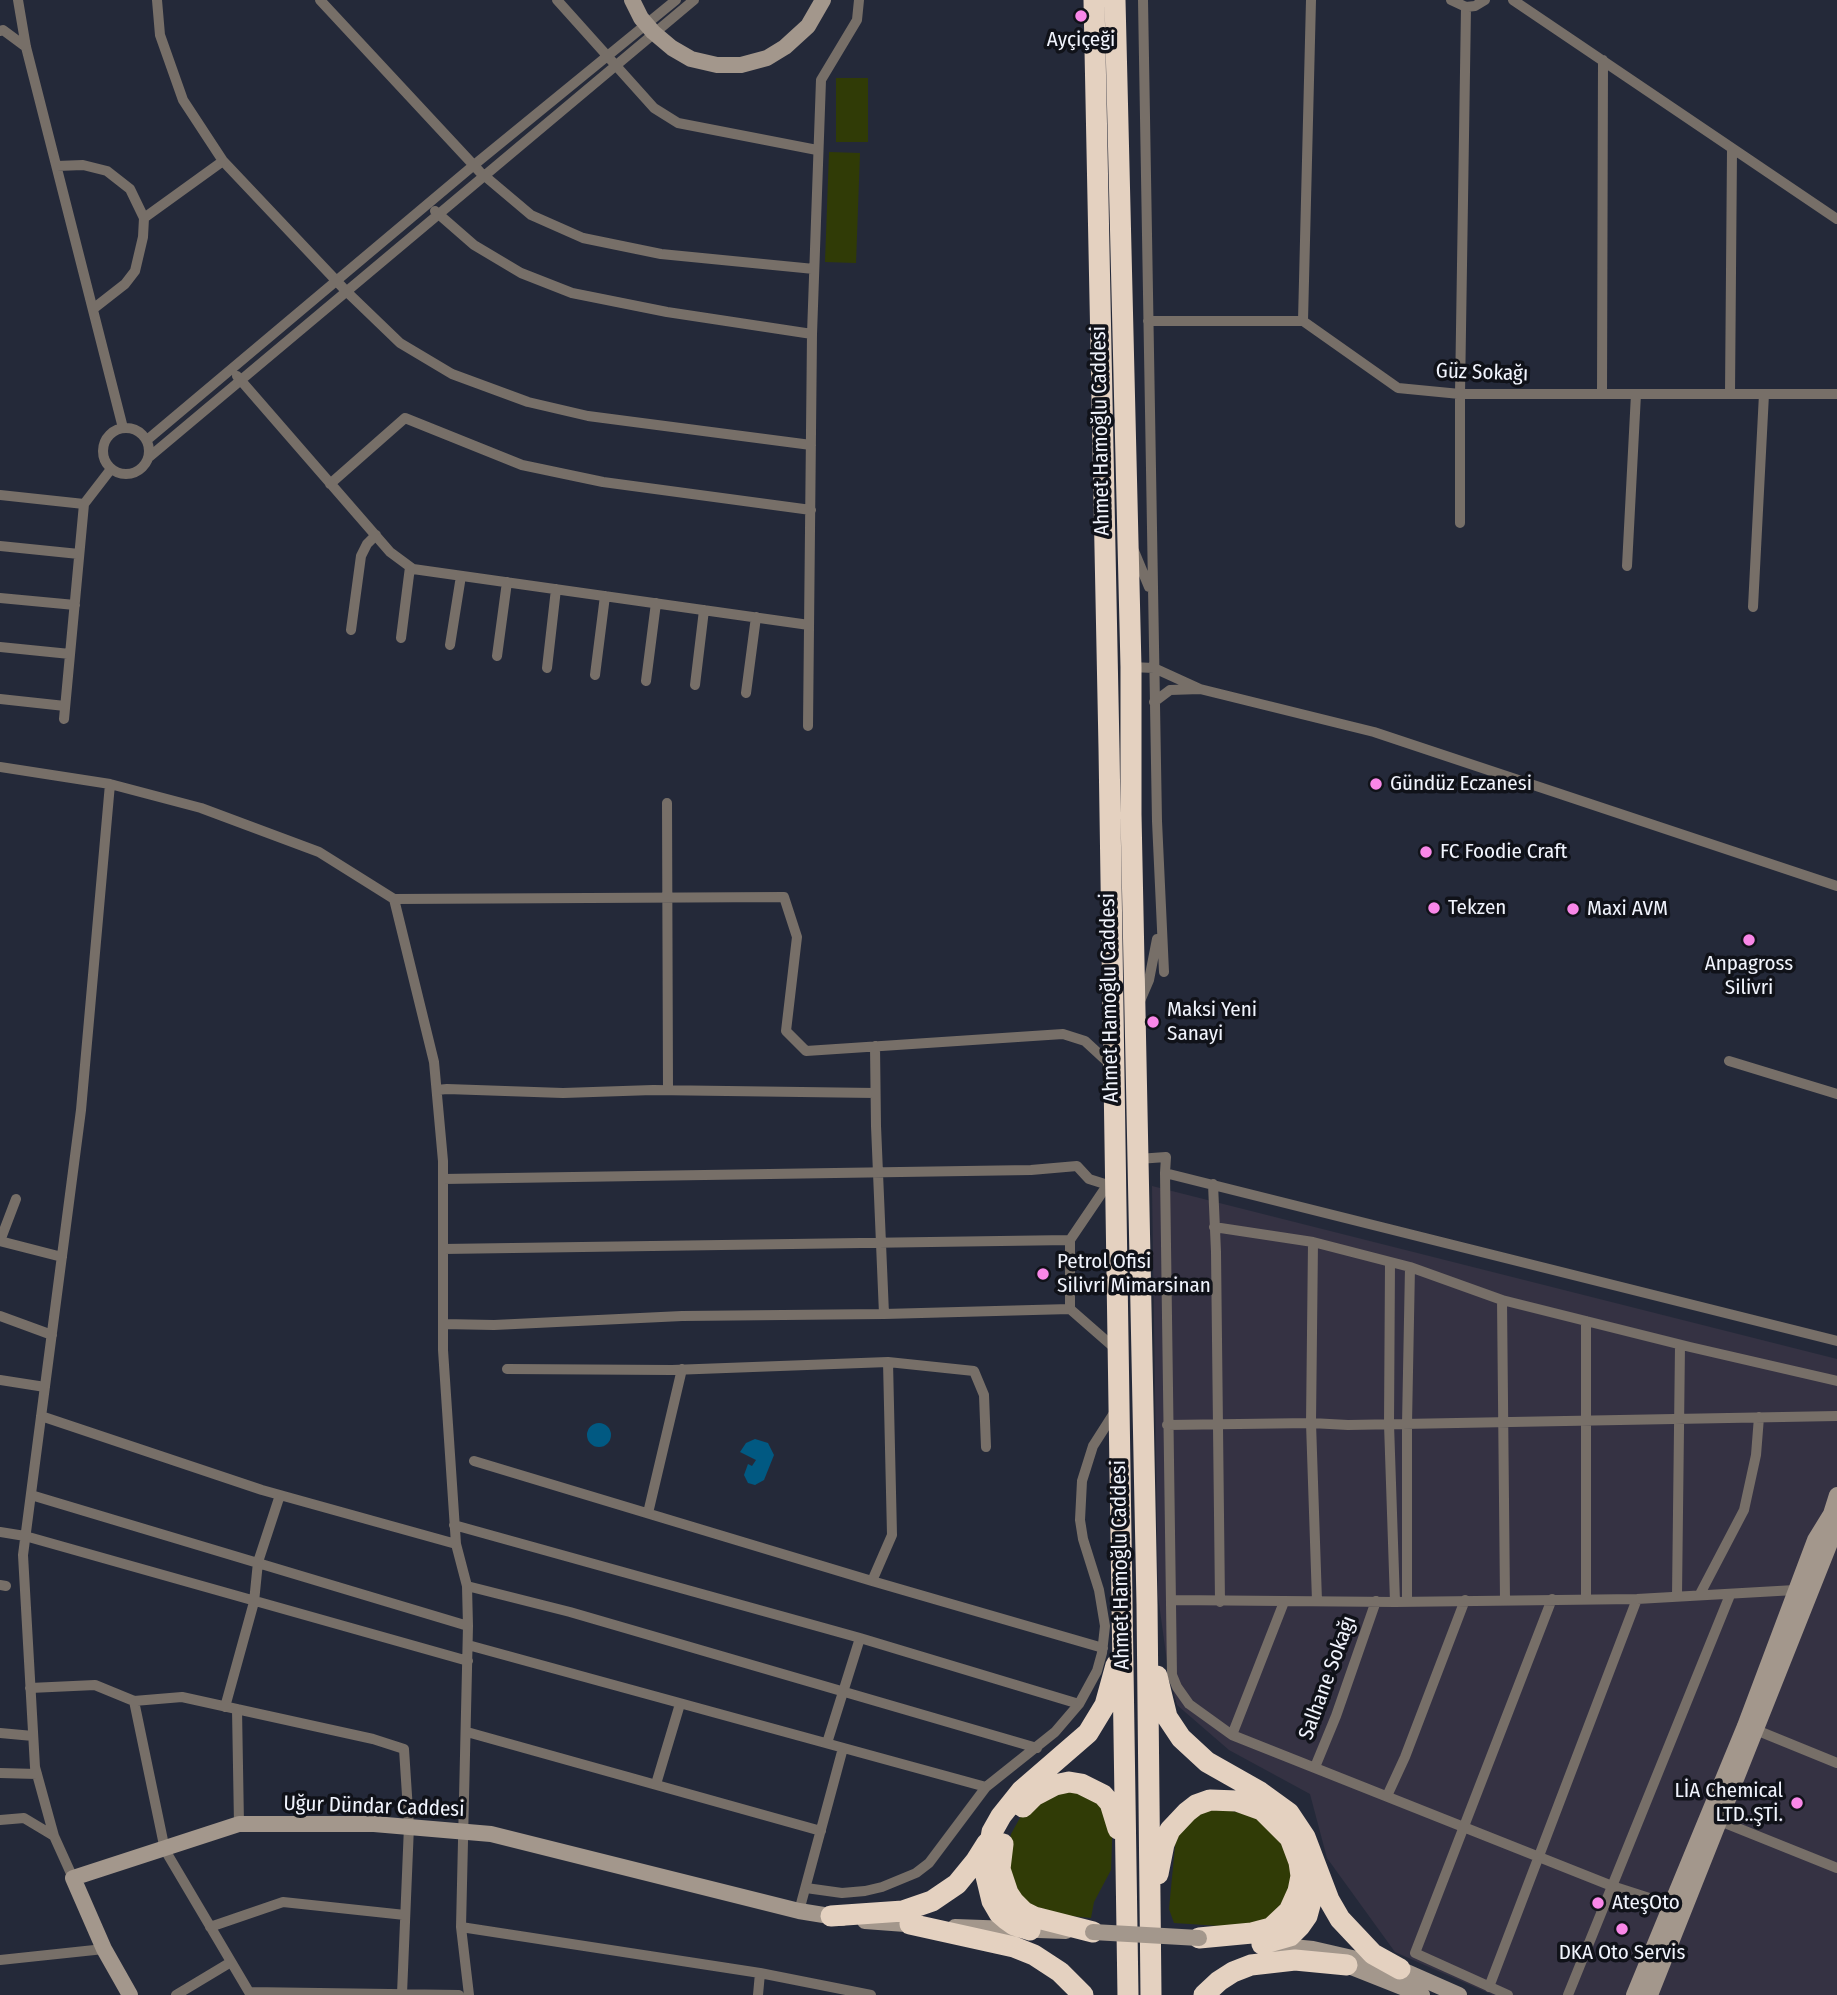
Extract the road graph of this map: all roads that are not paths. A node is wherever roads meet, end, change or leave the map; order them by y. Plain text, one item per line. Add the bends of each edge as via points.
1 (18, 0) edge
2 (157, 0) edge
3 (320, 0) edge
4 (558, 0) edge
5 (632, 0) edge
6 (676, 0) edge
7 (694, 0) edge
8 (823, 0) edge
9 (859, 0) edge
10 (1088, 0) edge
11 (1094, 0) edge
12 (1115, 0) edge
13 (1143, 0) edge
14 (1311, 0) edge
15 (1451, 0) edge
16 (1485, 0) edge
17 (1513, 0) edge
18 (1466, 6) junction
19 (650, 29) junction
20 (0, 31) edge
21 (1095, 39) junction
22 (26, 47) junction
23 (606, 55) junction
24 (1603, 60) junction
25 (615, 66) junction
26 (817, 150) junction
27 (1732, 150) junction
28 (223, 161) junction
29 (474, 165) junction
30 (57, 166) junction
31 (484, 176) junction
32 (428, 203) junction
33 (438, 215) junction
34 (144, 218) junction
35 (1837, 219) edge
36 (814, 269) junction
37 (336, 280) junction
38 (345, 290) junction
39 (93, 309) junction
40 (1148, 321) junction
41 (1303, 321) junction
42 (812, 334) junction
43 (230, 369) junction
44 (240, 379) junction
45 (1460, 394) junction
46 (1602, 394) junction
47 (1636, 394) junction
48 (1730, 394) junction
49 (1764, 394) junction
50 (1837, 394) edge
51 (123, 428) junction
52 (147, 440) junction
53 (811, 445) junction
54 (148, 458) junction
55 (111, 469) junction
56 (331, 484) junction
57 (0, 495) edge
58 (84, 504) junction
59 (811, 510) junction
60 (1460, 523) dead end
61 (376, 536) junction
62 (1127, 538) junction
63 (0, 546) edge
64 (79, 554) junction
65 (1627, 566) dead end
66 (410, 567) junction
67 (461, 576) junction
68 (507, 582) junction
69 (556, 589) junction
70 (1152, 593) junction
71 (605, 596) junction
72 (0, 598) edge
73 (656, 603) junction
74 (75, 605) junction
75 (1754, 607) dead end
76 (704, 610) junction
77 (756, 617) junction
78 (809, 625) junction
79 (351, 630) dead end
80 (401, 638) dead end
81 (450, 646) dead end
82 (0, 647) edge
83 (70, 654) junction
84 (498, 656) dead end
85 (1131, 667) junction
86 (547, 668) dead end
87 (1154, 668) junction
88 (595, 675) dead end
89 (646, 681) dead end
90 (695, 685) dead end
91 (1200, 689) junction
92 (746, 693) dead end
93 (0, 699) edge
94 (1154, 702) junction
95 (65, 706) junction
96 (64, 719) dead end
97 (807, 726) dead end
98 (0, 767) edge
99 (110, 785) junction
100 (667, 803) dead end
101 (1837, 886) edge
102 (1159, 896) junction
103 (668, 897) junction
104 (394, 899) junction
105 (1164, 972) dead end
106 (1134, 1013) junction
107 (875, 1046) junction
108 (1729, 1061) dead end
109 (1113, 1067) junction
110 (436, 1090) junction
111 (668, 1090) junction
112 (875, 1093) junction
113 (1837, 1094) edge
114 (1138, 1159) junction
115 (878, 1172) junction
116 (1165, 1173) junction
117 (443, 1179) junction
118 (1112, 1179) junction
119 (1213, 1184) junction
120 (16, 1199) dead end
121 (1214, 1227) junction
122 (1070, 1240) junction
123 (1313, 1242) junction
124 (882, 1243) junction
125 (443, 1249) junction
126 (62, 1257) junction
127 (1390, 1262) junction
128 (1410, 1267) junction
129 (1502, 1300) junction
130 (1070, 1309) junction
131 (884, 1314) junction
132 (0, 1316) edge
133 (1586, 1321) junction
134 (443, 1324) junction
135 (52, 1335) junction
136 (1837, 1341) edge
137 (1680, 1345) junction
138 (1118, 1351) junction
139 (888, 1362) junction
140 (507, 1369) dead end
141 (682, 1369) junction
142 (0, 1380) edge
143 (1837, 1381) edge
144 (45, 1387) junction
145 (1120, 1405) junction
146 (41, 1416) junction
147 (1837, 1416) edge
148 (1759, 1418) junction
149 (1679, 1419) junction
150 (1585, 1421) junction
151 (1503, 1422) junction
152 (1311, 1423) junction
153 (1217, 1424) junction
154 (1390, 1424) junction
155 (1407, 1424) junction
156 (1167, 1425) junction
157 (986, 1447) dead end
158 (474, 1461) dead end
159 (31, 1495) junction
160 (280, 1495) junction
161 (1837, 1495) edge
162 (648, 1513) junction
163 (1834, 1515) edge
164 (454, 1525) junction
165 (0, 1532) edge
166 (25, 1536) junction
167 (456, 1544) junction
168 (258, 1562) junction
169 (872, 1581) junction
170 (467, 1586) junction
171 (1123, 1586) junction
172 (1803, 1593) junction
173 (1700, 1594) junction
174 (1730, 1595) junction
175 (1677, 1596) junction
176 (1586, 1599) junction
177 (1637, 1599) junction
178 (1171, 1600) junction
179 (1465, 1600) junction
180 (1505, 1600) junction
181 (1552, 1600) junction
182 (1284, 1601) junction
183 (1317, 1601) junction
184 (1376, 1601) junction
185 (1401, 1601) junction
186 (254, 1602) junction
187 (1220, 1602) junction
188 (1147, 1604) junction
189 (468, 1626) junction
190 (860, 1638) junction
191 (468, 1645) junction
192 (1103, 1648) junction
193 (468, 1661) junction
194 (30, 1688) junction
195 (843, 1692) junction
196 (134, 1701) junction
197 (680, 1704) junction
198 (1079, 1704) junction
199 (225, 1707) junction
200 (237, 1709) junction
201 (1751, 1728) junction
202 (467, 1731) junction
203 (0, 1733) edge
204 (33, 1735) junction
205 (1232, 1735) junction
206 (827, 1744) junction
207 (843, 1748) junction
208 (1037, 1748) junction
209 (1837, 1763) edge
210 (1315, 1767) junction
211 (0, 1773) edge
212 (37, 1774) junction
213 (656, 1784) junction
214 (986, 1787) junction
215 (1387, 1796) junction
216 (0, 1819) edge
217 (1720, 1821) junction
218 (239, 1824) junction
219 (409, 1826) junction
220 (1464, 1827) junction
221 (463, 1831) junction
222 (821, 1831) junction
223 (992, 1832) junction
224 (54, 1836) junction
225 (165, 1850) junction
226 (1310, 1850) junction
227 (1539, 1857) junction
228 (1837, 1868) edge
229 (73, 1878) junction
230 (1612, 1886) junction
231 (806, 1888) junction
232 (1678, 1907) junction
233 (799, 1912) junction
234 (405, 1915) junction
235 (831, 1916) junction
236 (1127, 1922) junction
237 (910, 1924) junction
238 (1150, 1924) junction
239 (210, 1927) junction
240 (461, 1927) junction
241 (1031, 1930) junction
242 (1093, 1932) junction
243 (1199, 1938) junction
244 (1262, 1944) junction
245 (104, 1949) junction
246 (0, 1960) edge
247 (231, 1962) junction
248 (1346, 1965) junction
249 (1400, 1969) junction
250 (760, 1973) junction
251 (1489, 1987) junction
252 (402, 1994) edge
253 (130, 1995) edge
254 (176, 1995) edge
255 (459, 1995) edge
256 (469, 1995) edge
257 (758, 1995) edge
258 (871, 1995) edge
259 (1083, 1995) edge
260 (1128, 1995) edge
261 (1151, 1995) edge
262 (1204, 1995) edge
263 (1422, 1995) edge
264 (1460, 1995) edge
265 (1508, 1995) edge
266 (1568, 1995) edge
267 (1634, 1995) edge
268 (1650, 1995) edge

1 - 22 street
2 - 28 street via 160,35 183,100
3 - 29 street
4 - 23 street
5 - 19 main road
6 - 19 street
7 - 19 street
8 - 19 main road via 808,26 785,47 741,65 691,59
9 - 26 street via 858,20 821,80
10 - 21 highway
11 - 21 highway, Ahmet Hamoğlu Caddesi
12 - 62 highway, Ahmet Hamoğlu Caddesi
13 - 40 street
14 - 41 street
15 - 18 street
16 - 18 street
17 - 24 street
18 - 45 street
19 - 23 street
19 - 25 street
20 - 22 street
21 - 109 highway, Ahmet Hamoğlu Caddesi
22 - 30 street
23 - 25 street
23 - 29 street
24 - 27 street
24 - 46 street
25 - 26 street via 654,108 678,123
25 - 31 street
26 - 36 street
27 - 35 street
27 - 48 street
28 - 34 street
28 - 37 street
29 - 31 street
29 - 32 street
30 - 34 street via 83,165 107,171 130,189
30 - 39 street
31 - 33 street
31 - 36 street via 531,215 583,238 661,254
32 - 33 street
32 - 37 street
33 - 38 street
33 - 42 street via 474,245 521,273 572,293
34 - 39 street via 135,271
36 - 42 street
37 - 38 street
37 - 43 street
38 - 44 street
38 - 53 street via 400,343 452,374 528,402 588,416
39 - 51 street
40 - 41 street
40 - 70 street
41 - 45 street, Güz Sokağı via 1398,388
42 - 53 street
43 - 44 street
43 - 52 street
44 - 54 street
44 - 56 street
45 - 46 street, Güz Sokağı
45 - 60 street
46 - 47 street, Güz Sokağı
47 - 48 street, Güz Sokağı
47 - 65 street
48 - 49 street, Güz Sokağı
49 - 50 street, Güz Sokağı
49 - 75 street
51 - 52 street via 135,429
51 - 55 street via 104,445
52 - 54 street
53 - 59 street
54 - 55 street via 142,467 127,474
55 - 58 street
56 - 59 street via 405,418 522,465 603,482
56 - 61 street
57 - 58 street
58 - 64 street
59 - 78 street
61 - 66 street
61 - 79 street via 361,555
62 - 70 street
62 - 85 highway, Ahmet Hamoğlu Caddesi
63 - 64 street
64 - 74 street
66 - 67 street
66 - 80 street
67 - 68 street
67 - 81 street
68 - 69 street
68 - 84 street
69 - 71 street
69 - 86 street
70 - 87 street
71 - 73 street
71 - 88 street
72 - 74 street
73 - 76 street
73 - 89 street
74 - 83 street
76 - 77 street
76 - 90 street
77 - 78 street
77 - 92 street
78 - 97 street
82 - 83 street
83 - 95 street
85 - 87 street
85 - 106 highway, Ahmet Hamoğlu Caddesi
87 - 91 street
87 - 94 street
91 - 94 street via 1170,690
91 - 101 street via 1374,732
93 - 95 street
94 - 102 street
95 - 96 street
98 - 99 street
99 - 104 street via 201,808 319,852
99 - 126 street via 81,1110
100 - 103 street
102 - 105 street
102 - 106 street via 1156,953
103 - 104 street
103 - 107 street via 785,897 797,937 786,1031 806,1051
103 - 111 street
104 - 110 street via 434,1062
106 - 114 highway, Ahmet Hamoğlu Caddesi
107 - 109 street via 1063,1034 1085,1041
107 - 112 street
108 - 113 street
109 - 118 highway, Ahmet Hamoğlu Caddesi
110 - 111 street
110 - 117 street
111 - 112 street
112 - 115 street
114 - 116 street via 1166,1157
114 - 188 highway, Ahmet Hamoğlu Caddesi
115 - 117 street
115 - 118 street via 1077,1166 1089,1179
115 - 124 street
116 - 119 street
116 - 156 street
117 - 125 street
118 - 122 street
118 - 138 highway, Ahmet Hamoğlu Caddesi
119 - 121 street
119 - 136 street
120 - 126 street via 0,1241
121 - 123 street
121 - 153 street
122 - 124 street
122 - 130 street
123 - 127 street
123 - 152 street
124 - 125 street
124 - 131 street
125 - 134 street
126 - 135 street
127 - 128 street
127 - 154 street
128 - 129 street
128 - 155 street
129 - 133 street
129 - 151 street
130 - 131 street
130 - 138 street
131 - 134 street
132 - 135 street
133 - 137 street
133 - 150 street
134 - 164 street
135 - 144 street
137 - 143 street
137 - 149 street
138 - 145 highway, Ahmet Hamoğlu Caddesi
139 - 141 street
139 - 157 street via 974,1371 984,1395
139 - 169 street via 892,1535
140 - 141 street
141 - 162 street
142 - 144 street
144 - 146 street
145 - 171 highway, Ahmet Hamoğlu Caddesi
145 - 192 street via 1086,1462 1080,1500 1083,1539 1103,1606
146 - 159 street
146 - 160 street
147 - 148 street
148 - 149 street
148 - 173 street via 1744,1510
149 - 150 street
149 - 175 street
150 - 151 street
150 - 176 street
151 - 155 street
151 - 180 street
152 - 153 street
152 - 154 street
152 - 183 street
153 - 156 street
153 - 187 street
154 - 155 street
154 - 185 street
155 - 185 street
156 - 178 street
158 - 162 street
159 - 166 street
159 - 168 street
160 - 167 street
160 - 168 street
161 - 163 main road
162 - 169 street
163 - 172 main road via 1815,1541
164 - 167 street
164 - 190 street
165 - 166 street
166 - 186 street
166 - 194 street
167 - 170 street
168 - 186 street
168 - 189 street
169 - 192 street
170 - 189 street
170 - 195 street
171 - 223 highway via 1112,1684 1098,1718 1077,1744 1021,1791
171 - 236 highway, Ahmet Hamoğlu Caddesi
172 - 174 street
172 - 201 main road
173 - 174 street
173 - 175 street
174 - 230 street
175 - 177 street
176 - 177 street
176 - 181 street
177 - 227 street
178 - 187 street
178 - 205 street via 1172,1675 1177,1687 1189,1704
179 - 180 street
179 - 185 street
179 - 215 street
180 - 181 street
181 - 220 street
182 - 183 street
182 - 187 street
182 - 205 street
183 - 184 street
184 - 185 street
184 - 210 street, Salhane Sokağı
186 - 193 street
186 - 199 street
188 - 226 highway via 1161,1699 1173,1728 1196,1754 1289,1813
188 - 238 highway, Ahmet Hamoğlu Caddesi
189 - 191 street
190 - 195 street
190 - 198 street
191 - 193 street
191 - 197 street
192 - 198 street via 1097,1671
193 - 202 street
194 - 196 street via 95,1685
194 - 204 street
195 - 206 street
195 - 208 street
196 - 199 street via 182,1697
196 - 225 street
197 - 206 street
197 - 213 street
198 - 208 street
199 - 200 street
200 - 218 street
200 - 219 street via 404,1749
201 - 209 street
201 - 217 main road
201 - 232 main road
202 - 213 street
202 - 221 street
203 - 204 street
204 - 212 street
205 - 210 street
206 - 207 street
207 - 214 street
207 - 222 street
208 - 214 street
210 - 215 street
211 - 212 street
212 - 224 street
213 - 222 street
214 - 231 street via 916,1874 865,1891
215 - 220 street
216 - 224 street via 24,1818
217 - 228 street
217 - 232 main road
218 - 219 main road, Uğur Dündar Caddesi
218 - 225 main road, Uğur Dündar Caddesi
219 - 221 main road, Uğur Dündar Caddesi
219 - 234 street
220 - 227 street
220 - 251 street via 1415,1952
221 - 233 main road, Uğur Dündar Caddesi
221 - 240 street
222 - 231 street
223 - 235 highway via 965,1874 932,1901 903,1911
223 - 241 highway via 985,1872 992,1901 1006,1920
224 - 229 street
225 - 229 main road, Uğur Dündar Caddesi
225 - 239 street
226 - 244 highway via 1313,1875 1307,1916 1290,1936
226 - 249 highway via 1340,1919 1373,1954
227 - 230 street
227 - 251 street
229 - 245 main road
230 - 232 street
230 - 266 street
231 - 233 street
232 - 267 main road
232 - 268 main road
233 - 235 main road, Uğur Dündar Caddesi
234 - 239 street via 283,1902
234 - 252 street
235 - 237 main road, Uğur Dündar Caddesi
236 - 242 highway via 1118,1833 1110,1803 1103,1794 1081,1784 1055,1785 1034,1796 1009,1827 1000,1855 1003,1882 1024,1912
236 - 260 highway, Ahmet Hamoğlu Caddesi
237 - 241 main road, Uğur Dündar Caddesi
237 - 259 highway via 1034,1955
238 - 243 highway via 1164,1844 1178,1820 1210,1800 1237,1801 1262,1810 1284,1829 1295,1848 1301,1876 1294,1902 1271,1928
238 - 261 highway, Ahmet Hamoğlu Caddesi
239 - 247 street
240 - 250 street
240 - 256 street
241 - 242 main road, Uğur Dündar Caddesi
242 - 243 main road, Uğur Dündar Caddesi, bridge
243 - 244 main road, Uğur Dündar Caddesi
244 - 248 main road
244 - 249 main road via 1313,1949
245 - 246 street
245 - 253 main road
247 - 252 street via 249,1992
247 - 254 street
248 - 262 highway via 1295,1960 1251,1965 1233,1972
248 - 263 main road
249 - 264 main road
250 - 257 street
250 - 258 street
251 - 265 street
252 - 255 street

